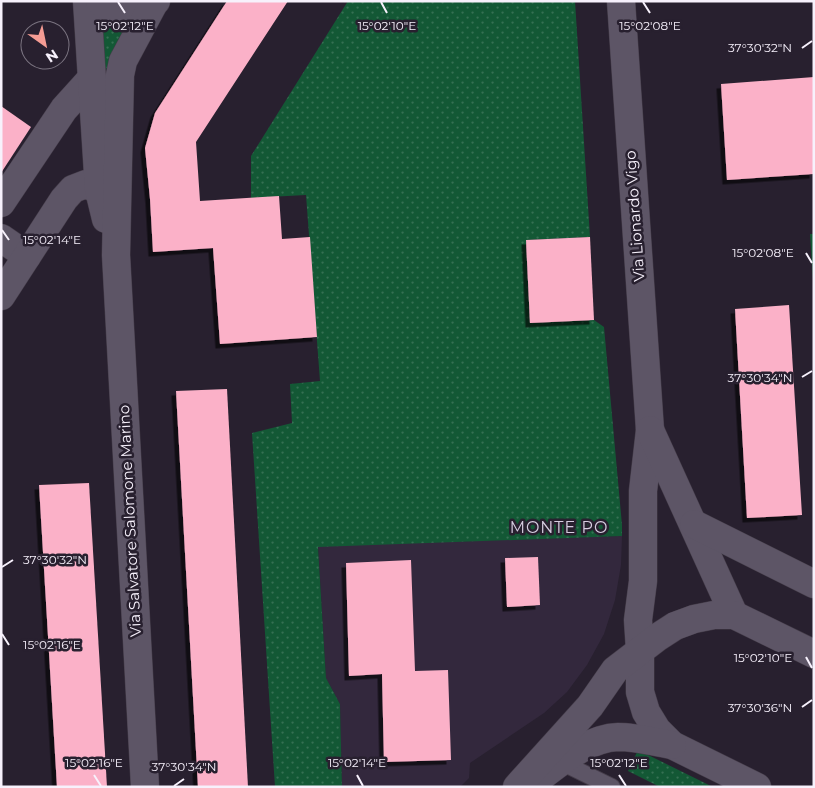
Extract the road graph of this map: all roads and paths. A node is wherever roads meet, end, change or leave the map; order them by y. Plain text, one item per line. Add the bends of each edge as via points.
1 (88, 1) edge
2 (100, 1) edge
3 (621, 1) edge
4 (155, 2) edge
5 (92, 78) junction
6 (99, 190) junction
7 (1, 203) edge
8 (1, 238) edge
9 (116, 255) junction
10 (28, 256) junction
11 (1, 296) edge
12 (650, 430) junction
13 (694, 524) junction
14 (814, 584) edge
15 (734, 615) junction
16 (640, 651) junction
17 (814, 654) edge
18 (672, 745) junction
19 (561, 762) junction
20 (145, 787) edge
21 (517, 787) edge
22 (527, 787) edge
23 (612, 787) edge
24 (757, 787) edge

1 - 5 street
2 - 4 street via 118,12 143,9
3 - 12 street, Via Lionardo Vigo
4 - 9 street via 123,61 120,75
5 - 6 street
5 - 7 street via 64,109
6 - 9 street
6 - 10 street via 86,184 73,189
8 - 10 street
9 - 20 street, Via Salvatore Salomone Marino
10 - 11 street
12 - 13 street
12 - 16 street via 643,491 643,581 638,620
13 - 14 street
13 - 15 street
15 - 16 street via 714,615 675,626
15 - 17 street
16 - 18 street via 640,692 646,712
16 - 21 street via 615,670 590,706
18 - 19 street via 616,737 580,749
18 - 24 street
19 - 22 street
19 - 23 lane

